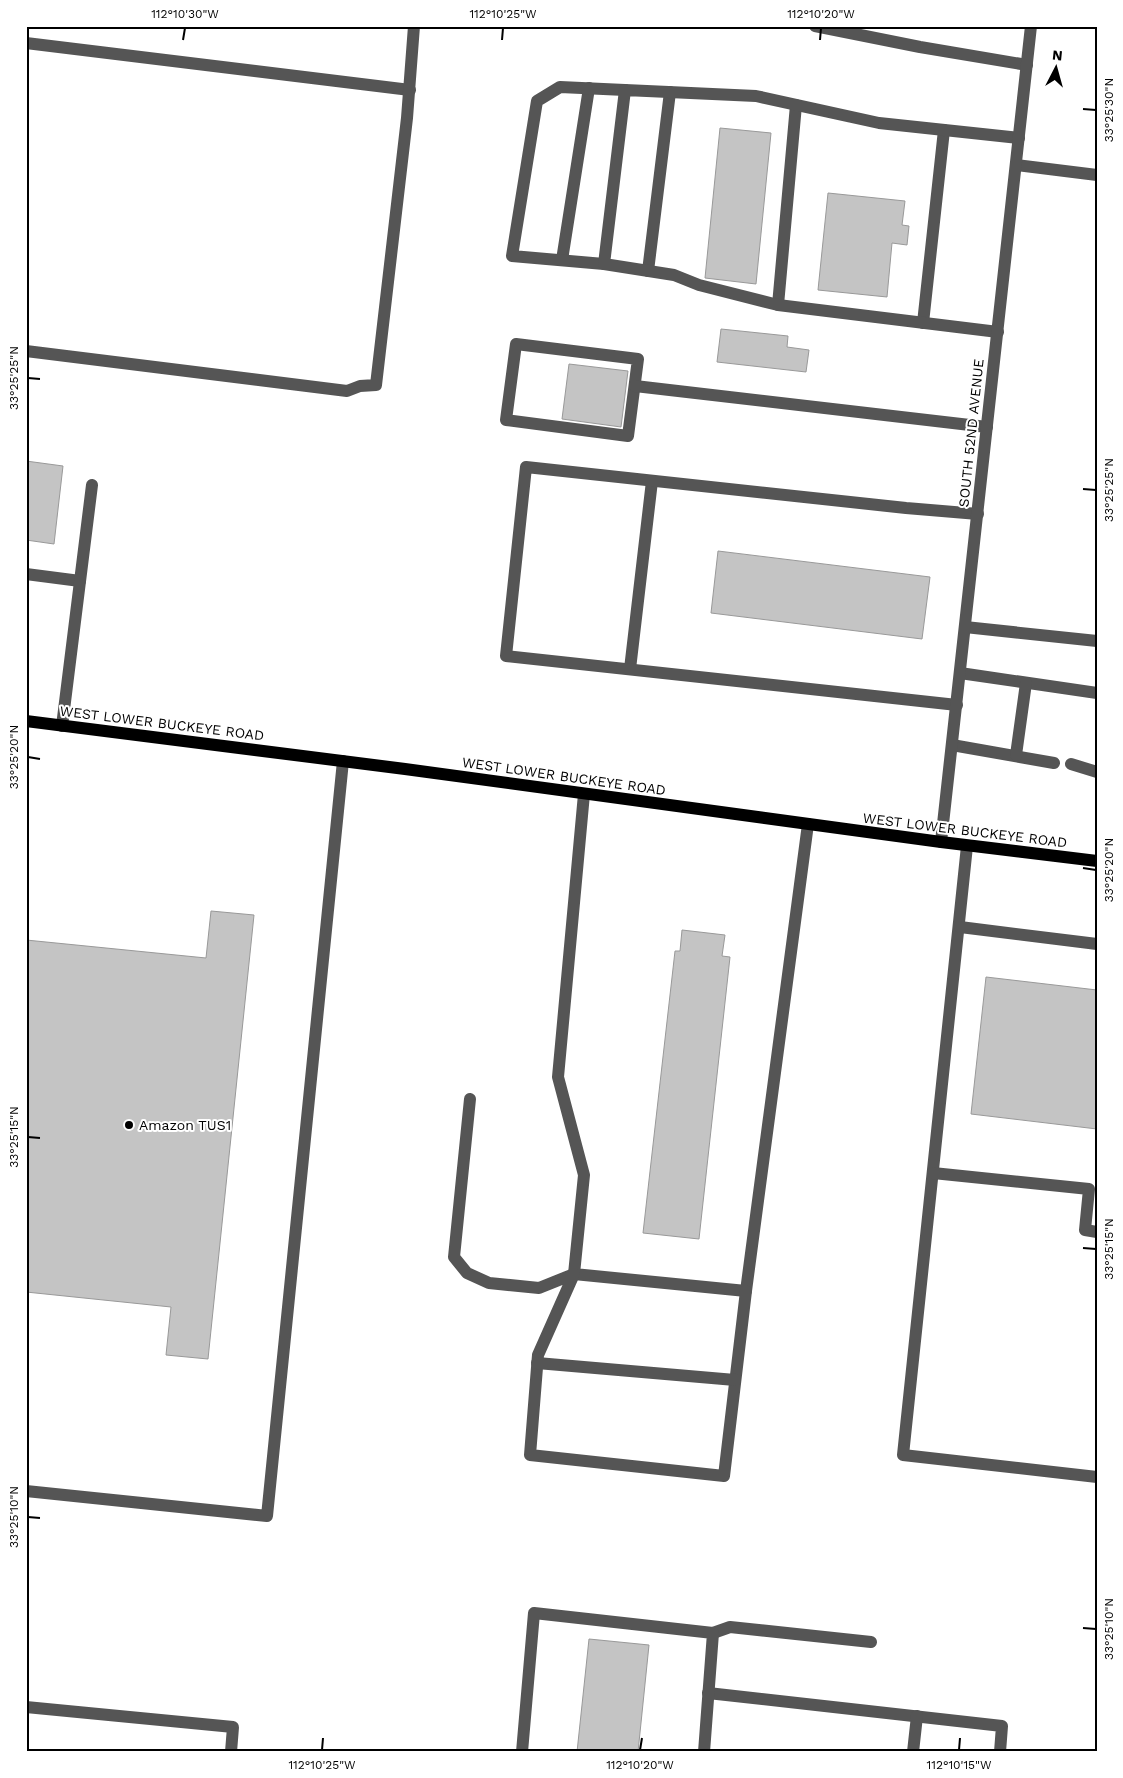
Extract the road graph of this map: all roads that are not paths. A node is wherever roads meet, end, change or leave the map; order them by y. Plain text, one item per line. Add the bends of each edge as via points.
1 (414, 26) edge
2 (815, 26) edge
3 (1031, 26) edge
4 (26, 43) edge
5 (1027, 65) junction
6 (589, 88) junction
7 (410, 90) junction
8 (625, 90) junction
9 (670, 92) junction
10 (796, 105) junction
11 (944, 130) junction
12 (1019, 138) junction
13 (1016, 165) junction
14 (1097, 175) edge
15 (562, 260) junction
16 (604, 264) junction
17 (648, 271) junction
18 (778, 305) junction
19 (923, 323) junction
20 (998, 332) junction
21 (26, 351) edge
22 (635, 386) junction
23 (987, 427) junction
24 (652, 481) junction
25 (92, 485) dead end
26 (978, 514) junction
27 (26, 574) edge
28 (80, 581) junction
29 (965, 627) junction
30 (1097, 641) edge
31 (630, 669) junction
32 (960, 673) junction
33 (1026, 683) junction
34 (1097, 694) edge
35 (956, 705) junction
36 (26, 721) edge
37 (62, 726) junction
38 (952, 745) junction
39 (1016, 755) junction
40 (343, 762) junction
41 (1054, 763) dead end
42 (1071, 764) dead end
43 (1097, 772) edge
44 (584, 794) junction
45 (808, 824) junction
46 (941, 842) junction
47 (967, 846) junction
48 (1097, 861) edge
49 (960, 927) junction
50 (1097, 944) edge
51 (470, 1099) dead end
52 (933, 1173) junction
53 (1097, 1232) edge
54 (574, 1274) junction
55 (746, 1291) junction
56 (537, 1363) junction
57 (736, 1380) junction
58 (1097, 1477) edge
59 (26, 1491) edge
60 (713, 1633) junction
61 (871, 1642) dead end
62 (708, 1694) junction
63 (26, 1707) edge
64 (917, 1716) junction
65 (230, 1752) edge
66 (522, 1752) edge
67 (704, 1752) edge
68 (913, 1752) edge
69 (1000, 1752) edge

1 - 7 street
2 - 5 street
3 - 5 street, SOUTH 52ND AVENUE
4 - 7 street
5 - 12 street, SOUTH 52ND AVENUE
6 - 8 street
6 - 15 street
6 - 15 street via 560,87 538,101 512,256
7 - 21 street via 376,385 347,391
8 - 9 street
8 - 16 street
9 - 10 street via 756,96
9 - 17 street
10 - 11 street via 879,123
10 - 18 street
11 - 12 street
11 - 19 street
12 - 13 street, SOUTH 52ND AVENUE
13 - 14 street
13 - 20 street, SOUTH 52ND AVENUE
15 - 16 street
16 - 17 street
17 - 18 street
18 - 19 street
19 - 20 street
20 - 23 street, SOUTH 52ND AVENUE
22 - 22 street via 628,436 506,420 516,344 638,359
22 - 23 street
23 - 26 street, SOUTH 52ND AVENUE
24 - 26 street
24 - 31 street
24 - 31 street via 526,467 506,656
25 - 28 street
26 - 29 street, SOUTH 52ND AVENUE
27 - 28 street
28 - 37 street
29 - 30 street
29 - 32 street, SOUTH 52ND AVENUE
31 - 35 street
32 - 33 street
32 - 35 street, SOUTH 52ND AVENUE
33 - 34 street
33 - 39 street
35 - 38 street, SOUTH 52ND AVENUE
36 - 37 main road, WEST LOWER BUCKEYE ROAD
37 - 40 main road, WEST LOWER BUCKEYE ROAD
38 - 39 street
38 - 46 street, SOUTH 52ND AVENUE
39 - 41 street
40 - 44 main road, WEST LOWER BUCKEYE ROAD
40 - 59 street via 267,1516
42 - 43 street
44 - 45 main road, WEST LOWER BUCKEYE ROAD
44 - 54 street via 558,1077 584,1176
45 - 46 main road, WEST LOWER BUCKEYE ROAD
45 - 55 street
46 - 47 main road, WEST LOWER BUCKEYE ROAD
47 - 48 main road, WEST LOWER BUCKEYE ROAD
47 - 49 street
49 - 50 street
49 - 52 street
51 - 54 street via 454,1257 467,1272 489,1283 538,1288
52 - 53 street via 1089,1189 1085,1230
52 - 58 street via 903,1455
54 - 55 street
54 - 56 street
55 - 57 street
56 - 57 street
56 - 57 street via 530,1456 724,1476
60 - 61 street via 730,1627
60 - 62 street
60 - 66 street via 534,1613
62 - 64 street
62 - 67 street
63 - 65 street via 233,1727
64 - 68 street
64 - 69 street via 1002,1726

